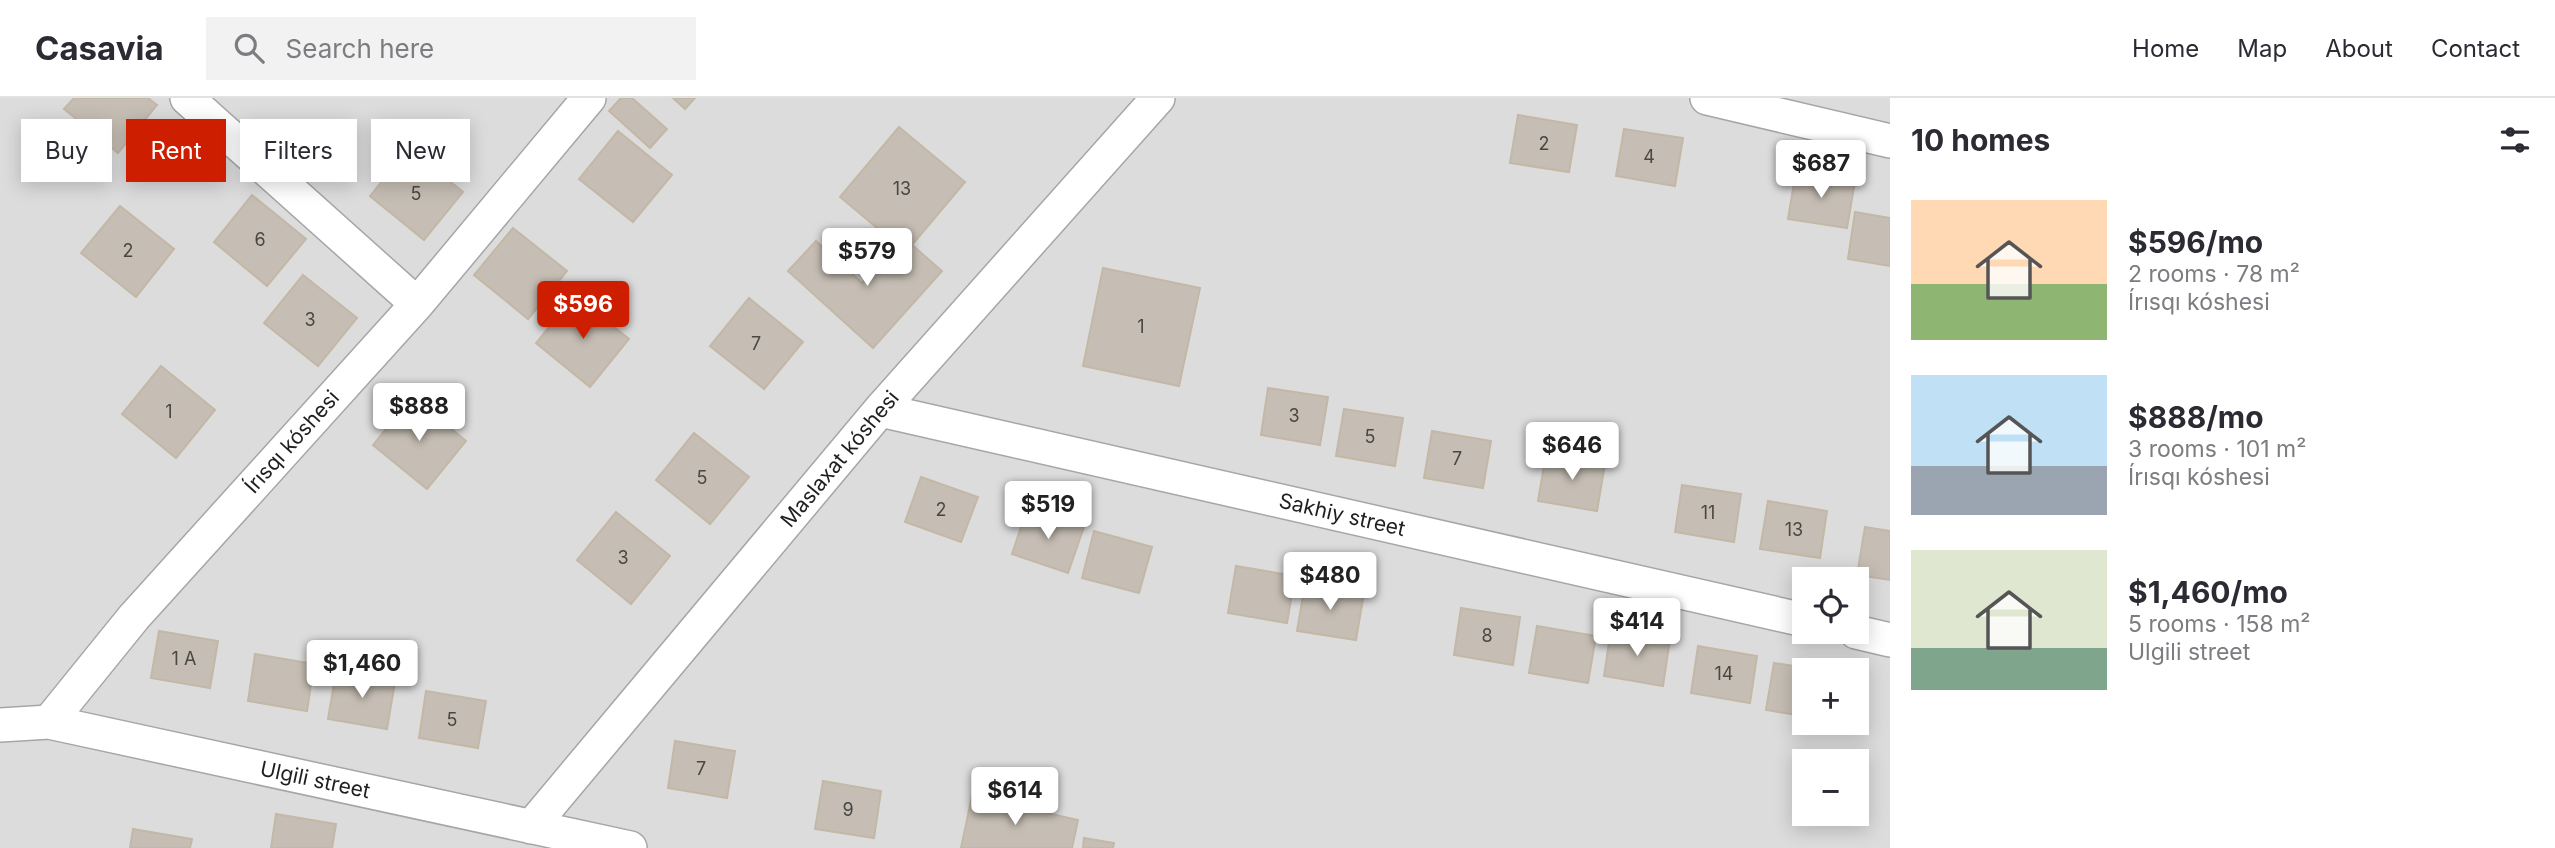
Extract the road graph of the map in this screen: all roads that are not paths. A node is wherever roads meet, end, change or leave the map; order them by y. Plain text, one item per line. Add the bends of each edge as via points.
1 (187, 98) edge
2 (589, 98) edge
3 (1158, 98) edge
4 (1707, 98) edge
5 (1890, 141) edge
6 (417, 304) junction
7 (880, 410) junction
8 (1792, 617) edge
9 (1869, 635) edge
10 (1890, 639) edge
11 (49, 722) junction
12 (0, 725) edge
13 (531, 827) junction
14 (630, 848) edge

1 - 6 street
2 - 6 street, Írısqı kóshesi
3 - 7 street, Maslaxat kóshesi
4 - 5 street
6 - 11 street, Írısqı kóshesi via 134,617
7 - 8 street, Sakhiy street
7 - 13 street, Maslaxat kóshesi
9 - 10 street
11 - 12 street, Ulgili street
11 - 13 street, Ulgili street
13 - 14 street, Ulgili street

